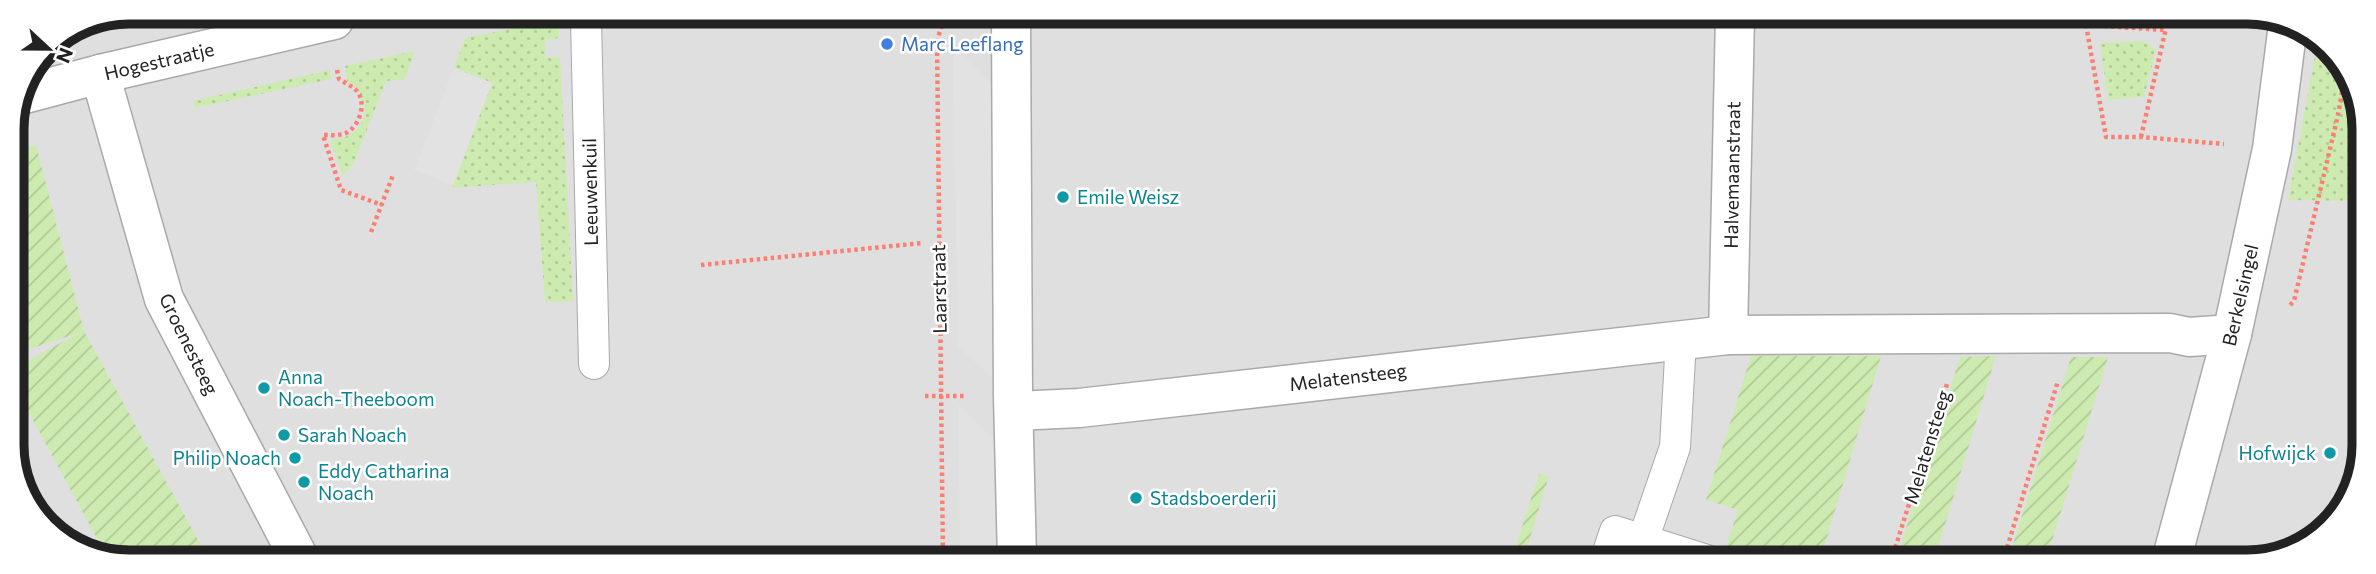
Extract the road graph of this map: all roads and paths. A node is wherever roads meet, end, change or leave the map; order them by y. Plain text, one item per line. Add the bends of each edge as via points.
1 (317, 24) edge
2 (586, 24) edge
3 (942, 24) edge
4 (1011, 24) edge
5 (1735, 24) edge
6 (2168, 24) edge
7 (2086, 25) joint
8 (2167, 30) junction
9 (2287, 32) edge
10 (335, 58) dead end
11 (100, 74) junction
12 (2343, 87) edge
13 (32, 92) edge
14 (2141, 137) junction
15 (2272, 149) junction
16 (2329, 155) junction
17 (393, 175) dead end
18 (382, 205) junction
19 (371, 232) dead end
20 (923, 243) dead end
21 (701, 265) dead end
22 (2287, 309) dead end
23 (1962, 333) junction
24 (2072, 333) junction
25 (2232, 334) junction
26 (1728, 335) junction
27 (1681, 339) junction
28 (594, 364) dead end
29 (1014, 411) junction
30 (1643, 540) junction
31 (1609, 549) edge
32 (1673, 549) edge
33 (1895, 549) edge
34 (2007, 549) edge
35 (2174, 549) edge
36 (295, 550) edge
37 (943, 550) edge
38 (1017, 550) edge

1 - 11 street, Hogestraatje
2 - 28 lane, Leeuwenkuil
3 - 37 path, Laarstraat via 937,41
4 - 29 street
5 - 26 street, Halvemaanstraat
6 - 8 path
7 - 8 path
7 - 14 path via 2106,137
8 - 14 path
9 - 15 street, Berkelsingel
10 - 18 path via 339,79 358,94 361,109 349,131 323,135 341,190
11 - 13 street, Hogestraatje
11 - 36 street, Groenesteeg via 164,299
12 - 16 path
14 - 15 path
15 - 16 path
15 - 25 street, Berkelsingel
16 - 22 path via 2294,300
17 - 18 path
18 - 19 path
20 - 21 path
23 - 24 street, Melatensteeg
23 - 26 street, Melatensteeg
23 - 33 path, Melatensteeg
24 - 25 street, Melatensteeg
24 - 34 path
25 - 35 street, Berkelsingel
26 - 27 street, Melatensteeg
27 - 29 street, Melatensteeg via 1079,408
27 - 30 lane via 1675,447
29 - 38 street
30 - 31 lane via 1615,531
30 - 32 lane

